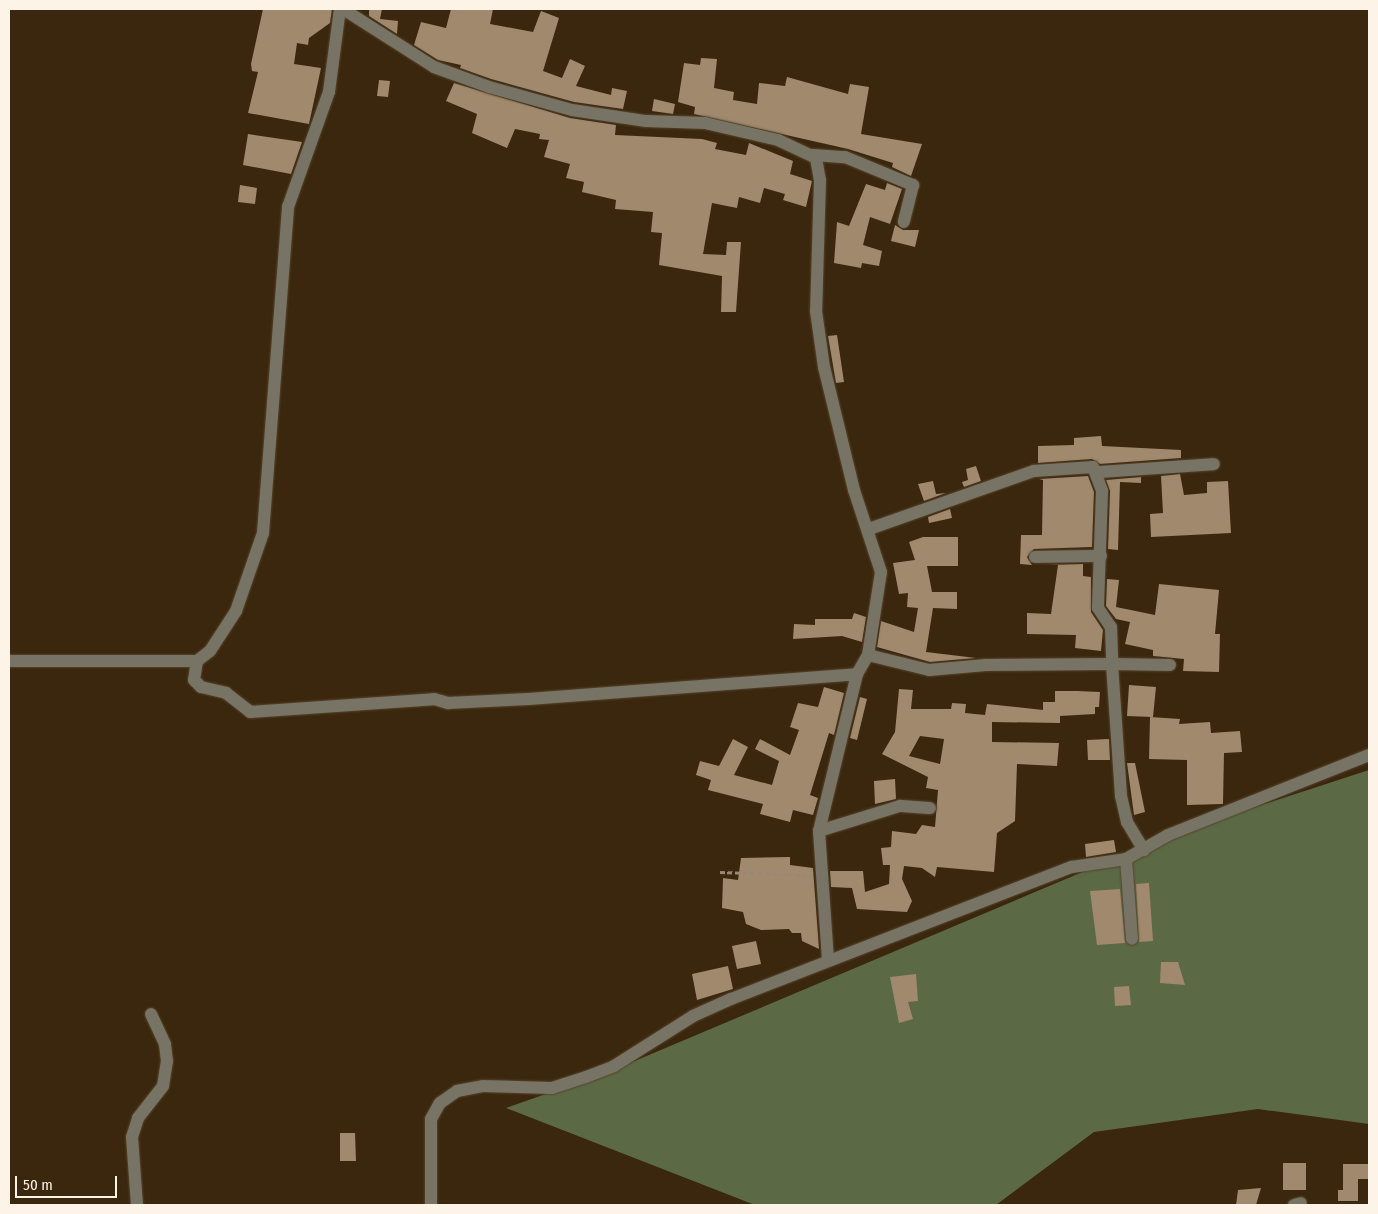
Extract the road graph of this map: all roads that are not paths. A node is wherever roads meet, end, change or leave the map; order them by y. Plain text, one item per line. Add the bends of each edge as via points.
1 (342, 9) edge
2 (813, 155) junction
3 (904, 222) dead end
4 (1214, 464) dead end
5 (1098, 472) junction
6 (869, 529) junction
7 (1101, 556) junction
8 (1035, 557) dead end
9 (868, 654) junction
10 (9, 661) edge
11 (196, 661) junction
12 (1112, 664) junction
13 (1170, 665) dead end
14 (857, 674) junction
15 (1369, 755) edge
16 (930, 808) dead end
17 (819, 831) junction
18 (1144, 850) junction
19 (1126, 859) junction
20 (1132, 939) dead end
21 (828, 960) junction
22 (151, 1014) dead end
23 (137, 1205) edge
24 (431, 1205) edge

1 - 2 street via 434,67 489,87 572,110 646,121 705,123 778,140
1 - 11 street via 329,92 288,207 263,533 236,611 210,651
2 - 3 street via 845,158 913,185 915,191
2 - 6 street via 819,164 820,180 816,311 824,367 854,490
4 - 5 street
5 - 6 street via 1085,466 1034,471
5 - 7 street via 1102,491
6 - 9 street via 881,572
7 - 8 street
7 - 12 street via 1098,608 1112,627
9 - 12 street via 929,670 986,665
9 - 14 street
10 - 11 street
11 - 14 street via 194,680 201,687 226,693 250,712 434,699 448,702 528,699
12 - 13 street
12 - 18 street via 1121,796 1128,822
14 - 17 street
15 - 18 street via 1168,835
16 - 17 street via 900,806
17 - 21 street
18 - 19 street
19 - 20 street
19 - 21 street via 1072,867
21 - 24 street via 693,1016 614,1066 586,1077 552,1088 483,1086 457,1091 440,1104 431,1119
22 - 23 street via 165,1044 167,1061 163,1086 138,1118 132,1137

